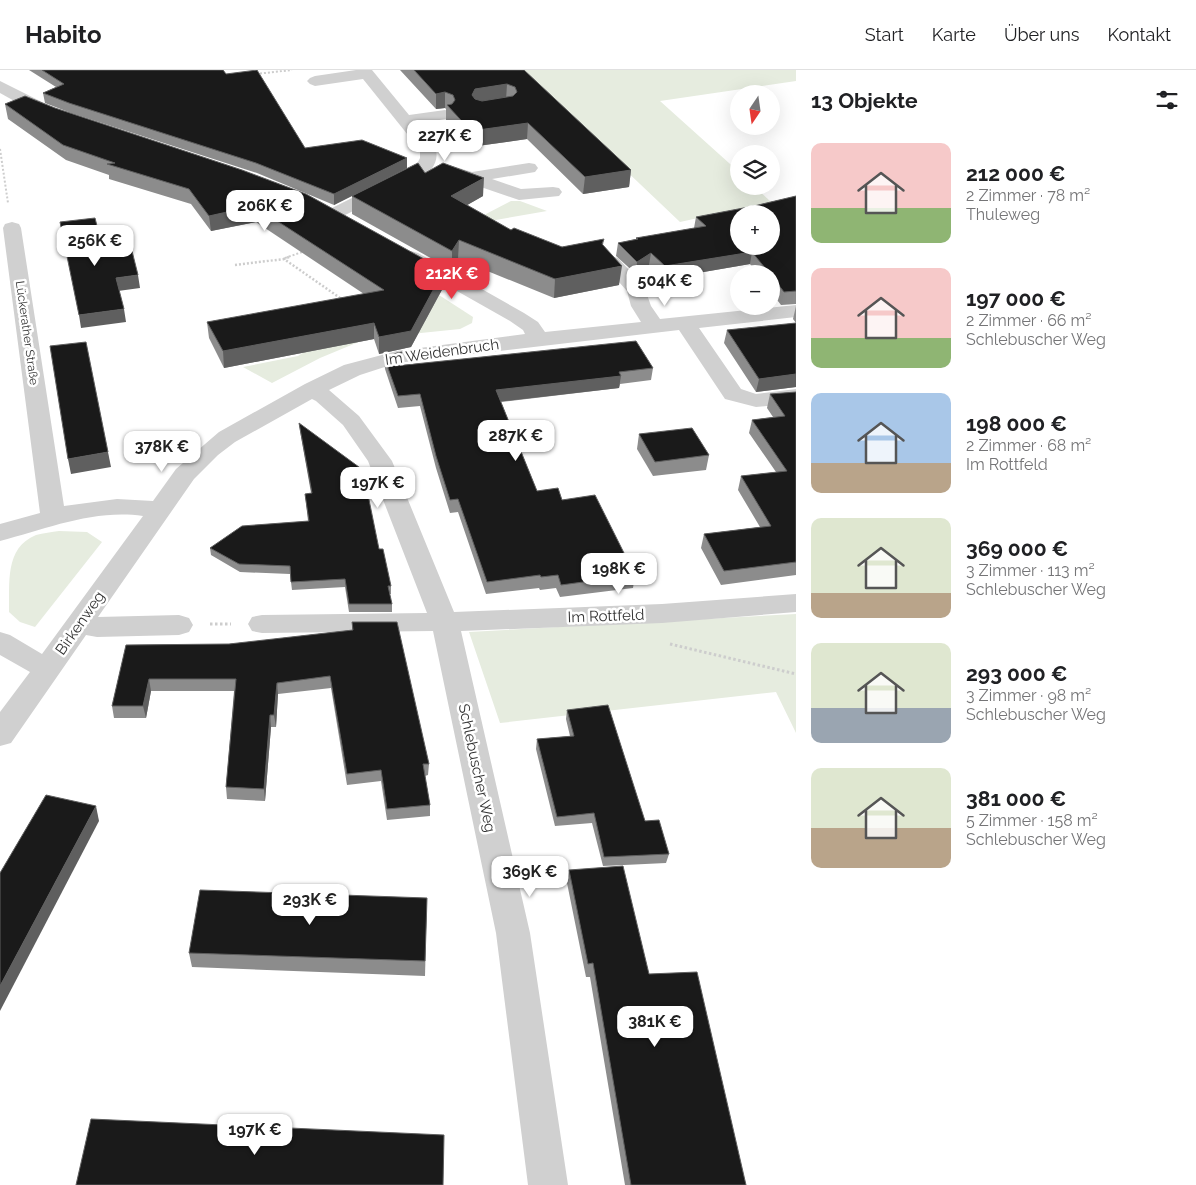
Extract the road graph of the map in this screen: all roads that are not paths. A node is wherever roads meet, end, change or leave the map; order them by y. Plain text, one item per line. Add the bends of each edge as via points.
1 (366, 72) edge
2 (315, 81) dead end
3 (0, 86) edge
4 (0, 100) edge
5 (35, 106) junction
6 (445, 115) edge
7 (405, 120) junction
8 (73, 121) edge
9 (428, 164) junction
10 (530, 168) dead end
11 (471, 178) junction
12 (553, 192) dead end
13 (355, 225) edge
14 (12, 228) road end
15 (394, 247) edge
16 (611, 262) edge
17 (796, 311) edge
18 (685, 323) junction
19 (654, 326) junction
20 (538, 339) junction
21 (313, 389) junction
22 (796, 396) edge
23 (159, 510) junction
24 (53, 516) junction
25 (0, 533) edge
26 (796, 603) edge
27 (445, 623) junction
28 (79, 624) junction
29 (262, 624) road end
30 (179, 625) road end
31 (0, 642) edge
32 (48, 668) junction
33 (0, 735) edge
34 (548, 1185) edge

1 - 2 street
1 - 7 street
3 - 5 street
4 - 5 street
5 - 8 street
6 - 7 street
7 - 9 street via 428,149
9 - 11 street
9 - 13 street via 411,176 328,211
10 - 11 street
11 - 12 street via 519,195
14 - 24 street, Lückerather Straße
15 - 20 street via 518,317 530,326
16 - 19 street via 637,290 641,306
17 - 18 street, Im Weidenbruch
18 - 19 street, Im Weidenbruch
18 - 22 street via 732,394 755,402
19 - 20 street, Im Weidenbruch
20 - 21 street, Im Weidenbruch via 382,360
21 - 23 street, Im Weidenbruch via 227,437 210,450 185,474
21 - 27 street, Schlebuscher Weg via 355,422 380,461
23 - 24 street via 120,505
23 - 28 street, Birkenweg
24 - 25 street
26 - 27 street, Im Rottfeld via 697,612
27 - 29 street, Im Rottfeld
27 - 34 street, Schlebuscher Weg via 513,933
28 - 30 street via 97,628
28 - 32 street, Birkenweg
31 - 32 street
32 - 33 street, Birkenweg

